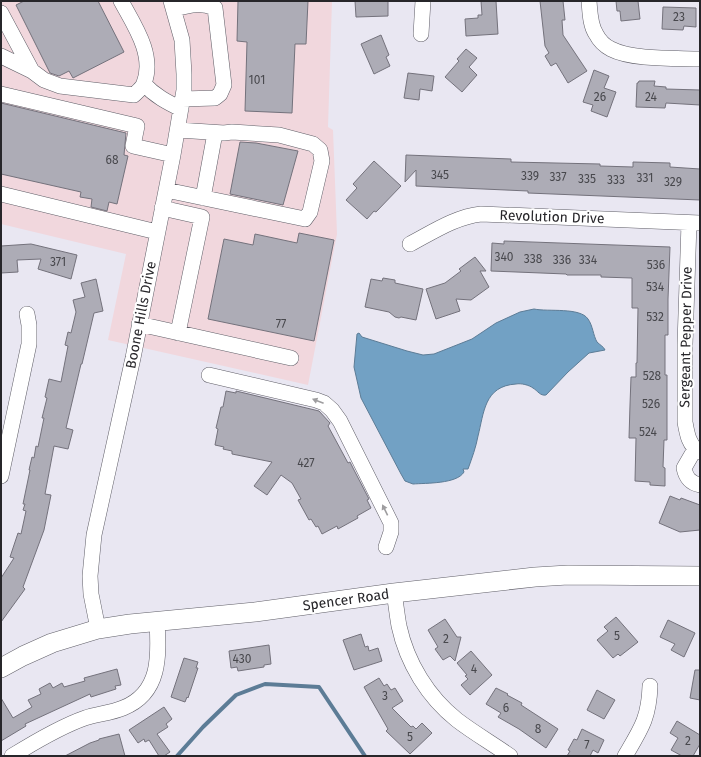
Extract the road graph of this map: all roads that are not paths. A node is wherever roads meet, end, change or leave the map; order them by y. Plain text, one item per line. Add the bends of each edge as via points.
1 (122, 1) edge
2 (423, 1) edge
3 (589, 1) edge
4 (173, 5) edge
5 (1, 13) edge
6 (421, 34) dead end
7 (1, 56) edge
8 (700, 59) edge
9 (32, 71) junction
10 (144, 84) junction
11 (1, 94) edge
12 (182, 104) junction
13 (178, 130) junction
14 (216, 133) junction
15 (173, 155) junction
16 (166, 190) junction
17 (1, 194) edge
18 (203, 198) junction
19 (162, 208) junction
20 (694, 223) edge
21 (157, 232) junction
22 (410, 244) dead end
23 (27, 314) dead end
24 (139, 324) junction
25 (178, 333) junction
26 (291, 358) dead end
27 (209, 375) dead end
28 (697, 450) edge
29 (1, 476) edge
30 (700, 485) edge
31 (386, 547) dead end
32 (700, 576) edge
33 (394, 593) junction
34 (157, 622) junction
35 (98, 629) junction
36 (1, 668) edge
37 (650, 686) dead end
38 (12, 756) edge
39 (510, 756) edge
40 (625, 756) edge

1 - 10 street via 141,38 148,64
2 - 6 street
3 - 8 street via 595,33 610,49 632,55
4 - 12 street, Boone Hills Drive via 184,56
4 - 12 street via 205,4 215,8 224,84 220,94 215,98
5 - 9 street
7 - 9 street
9 - 10 street via 44,80 60,86 134,95
10 - 12 street via 164,101
11 - 15 street via 137,126 133,146
12 - 13 street, Boone Hills Drive
13 - 14 street
13 - 15 street, Boone Hills Drive
14 - 18 street
14 - 18 street via 279,135 299,140 313,144 320,150 322,161 310,212 305,219
15 - 16 street, Boone Hills Drive
16 - 18 street
16 - 19 street, Boone Hills Drive
17 - 21 street
19 - 21 street, Boone Hills Drive
19 - 25 street via 202,217
20 - 22 street, Revolution Drive via 481,214 459,219
20 - 28 street, Sergeant Pepper Drive via 684,408 687,435
21 - 24 street, Boone Hills Drive
23 - 29 street via 30,344
24 - 25 street
24 - 35 street, Boone Hills Drive via 93,543 91,594
25 - 26 street
31 -> 27 street via 391,523 340,421 332,410 324,403 304,396
28 - 30 street, Sergeant Pepper Drive via 684,468 687,478
32 - 33 main road, Spencer Road via 548,576
33 - 34 main road, Spencer Road
33 - 39 street via 406,651 419,678 436,700 457,720
34 - 35 main road, Spencer Road
34 - 38 street via 157,666 145,693 123,708 83,718
35 - 36 main road, Spencer Road via 52,643
37 - 40 street via 650,704 645,722

